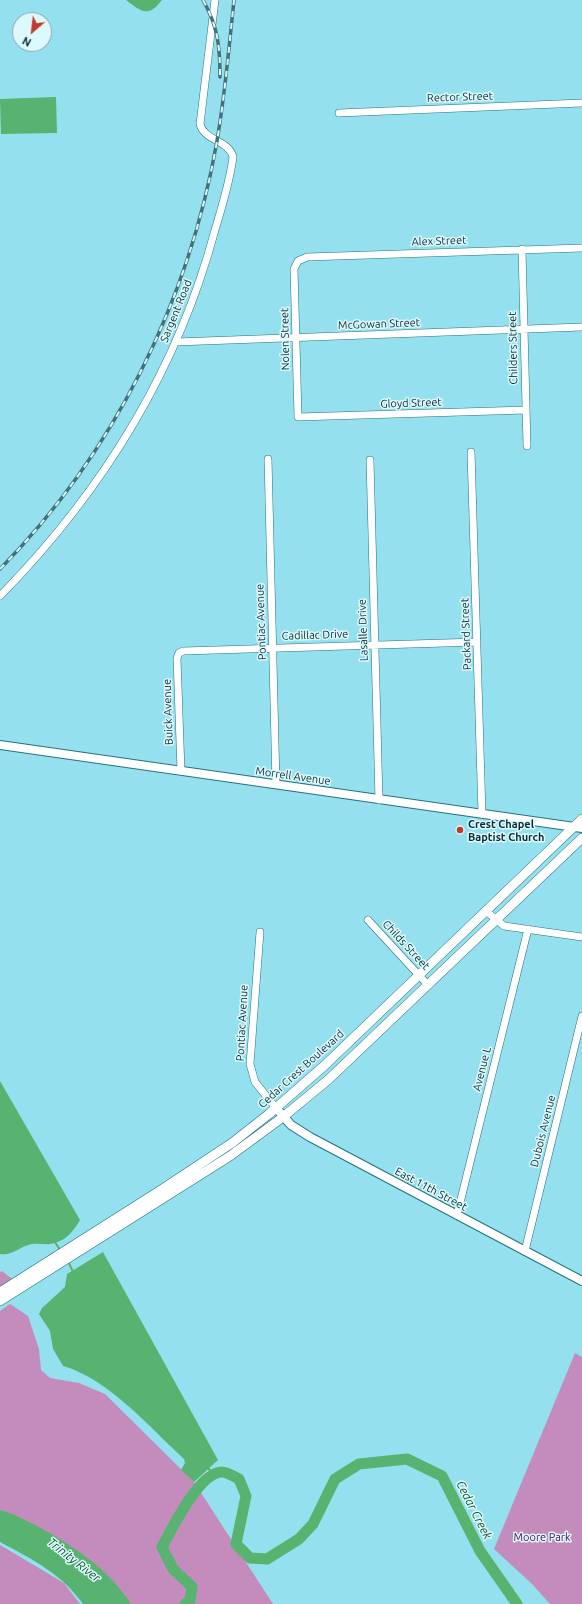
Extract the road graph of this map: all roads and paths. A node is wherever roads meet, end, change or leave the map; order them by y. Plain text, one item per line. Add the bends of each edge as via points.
1 (215, 0) edge
2 (582, 103) edge
3 (339, 113) dead end
4 (582, 248) edge
5 (522, 249) junction
6 (298, 260) joint
7 (582, 327) edge
8 (524, 330) junction
9 (296, 338) junction
10 (176, 342) junction
11 (526, 410) junction
12 (298, 417) joint
13 (527, 446) dead end
14 (471, 452) dead end
15 (268, 459) dead end
16 (370, 460) dead end
17 (0, 596) edge
18 (477, 642) junction
19 (375, 644) junction
20 (272, 648) junction
21 (179, 653) joint
22 (0, 745) edge
23 (181, 771) junction
24 (276, 784) junction
25 (379, 800) junction
26 (482, 814) junction
27 (582, 819) edge
28 (578, 828) edge
29 (582, 838) edge
30 (486, 911) junction
31 (368, 920) dead end
32 (495, 920) junction
33 (528, 929) junction
34 (260, 932) dead end
35 (582, 937) edge
36 (419, 975) junction
37 (428, 985) junction
38 (582, 1016) edge
39 (276, 1108) junction
40 (283, 1117) junction
41 (163, 1194) junction
42 (458, 1215) junction
43 (525, 1251) junction
44 (582, 1281) edge
45 (0, 1292) edge
46 (0, 1301) edge

1 - 10 street, Sargent Road via 200,124 205,134 232,151 232,163 208,258
2 - 3 street, Rector Street
4 - 5 street, Alex Street
5 - 6 street, Alex Street via 307,257
5 - 8 street, Childers Street
6 - 9 street, Nolen Street via 294,269
7 - 8 street, McGowan Street
8 - 9 street, McGowan Street
8 - 11 street, Childers Street
9 - 10 street, McGowan Street
9 - 12 street, Nolen Street
10 - 17 street, Sargent Road via 136,420 98,482 49,544
11 - 12 street, Gloyd Street
11 - 13 street, Childers Street
14 - 18 street, Packard Street
15 - 20 street, Pontiac Avenue
16 - 19 street, Lasalle Drive
18 - 19 street, Cadillac Drive
18 - 26 street, Packard Street
19 - 20 street, Cadillac Drive
19 - 25 street, Lasalle Drive
20 - 21 street, Cadillac Drive
20 - 24 street, Pontiac Avenue
21 - 23 street, Buick Avenue via 177,658
22 - 23 street, Morrell Avenue
23 - 24 street, Morrell Avenue
24 - 25 street, Morrell Avenue
25 - 26 street, Morrell Avenue
26 - 28 street, Morrell Avenue
27 - 28 main road, Cedar Crest Boulevard
28 - 30 main road, Cedar Crest Boulevard
29 - 32 main road, Cedar Crest Boulevard
30 - 32 street
30 - 36 main road, Cedar Crest Boulevard
31 - 36 street, Childs Street
32 - 33 street via 504,926
32 - 37 main road, Cedar Crest Boulevard
33 - 35 street
33 - 42 street, Avenue L
34 - 39 street, Pontiac Avenue via 250,1064 255,1082
36 - 37 street, Childs Street
36 - 39 main road, Cedar Crest Boulevard via 326,1065
37 - 40 main road, Cedar Crest Boulevard via 329,1079
38 - 43 street, Dubois Avenue
39 - 40 street, East 11th Street
39 - 41 main road, Cedar Crest Boulevard
40 - 41 main road, Cedar Crest Boulevard via 239,1150
40 - 42 street, East 11th Street via 310,1137
41 - 45 main road, Cedar Crest Boulevard
41 - 46 main road, Cedar Crest Boulevard
42 - 43 street, East 11th Street
43 - 44 street, East 11th Street

